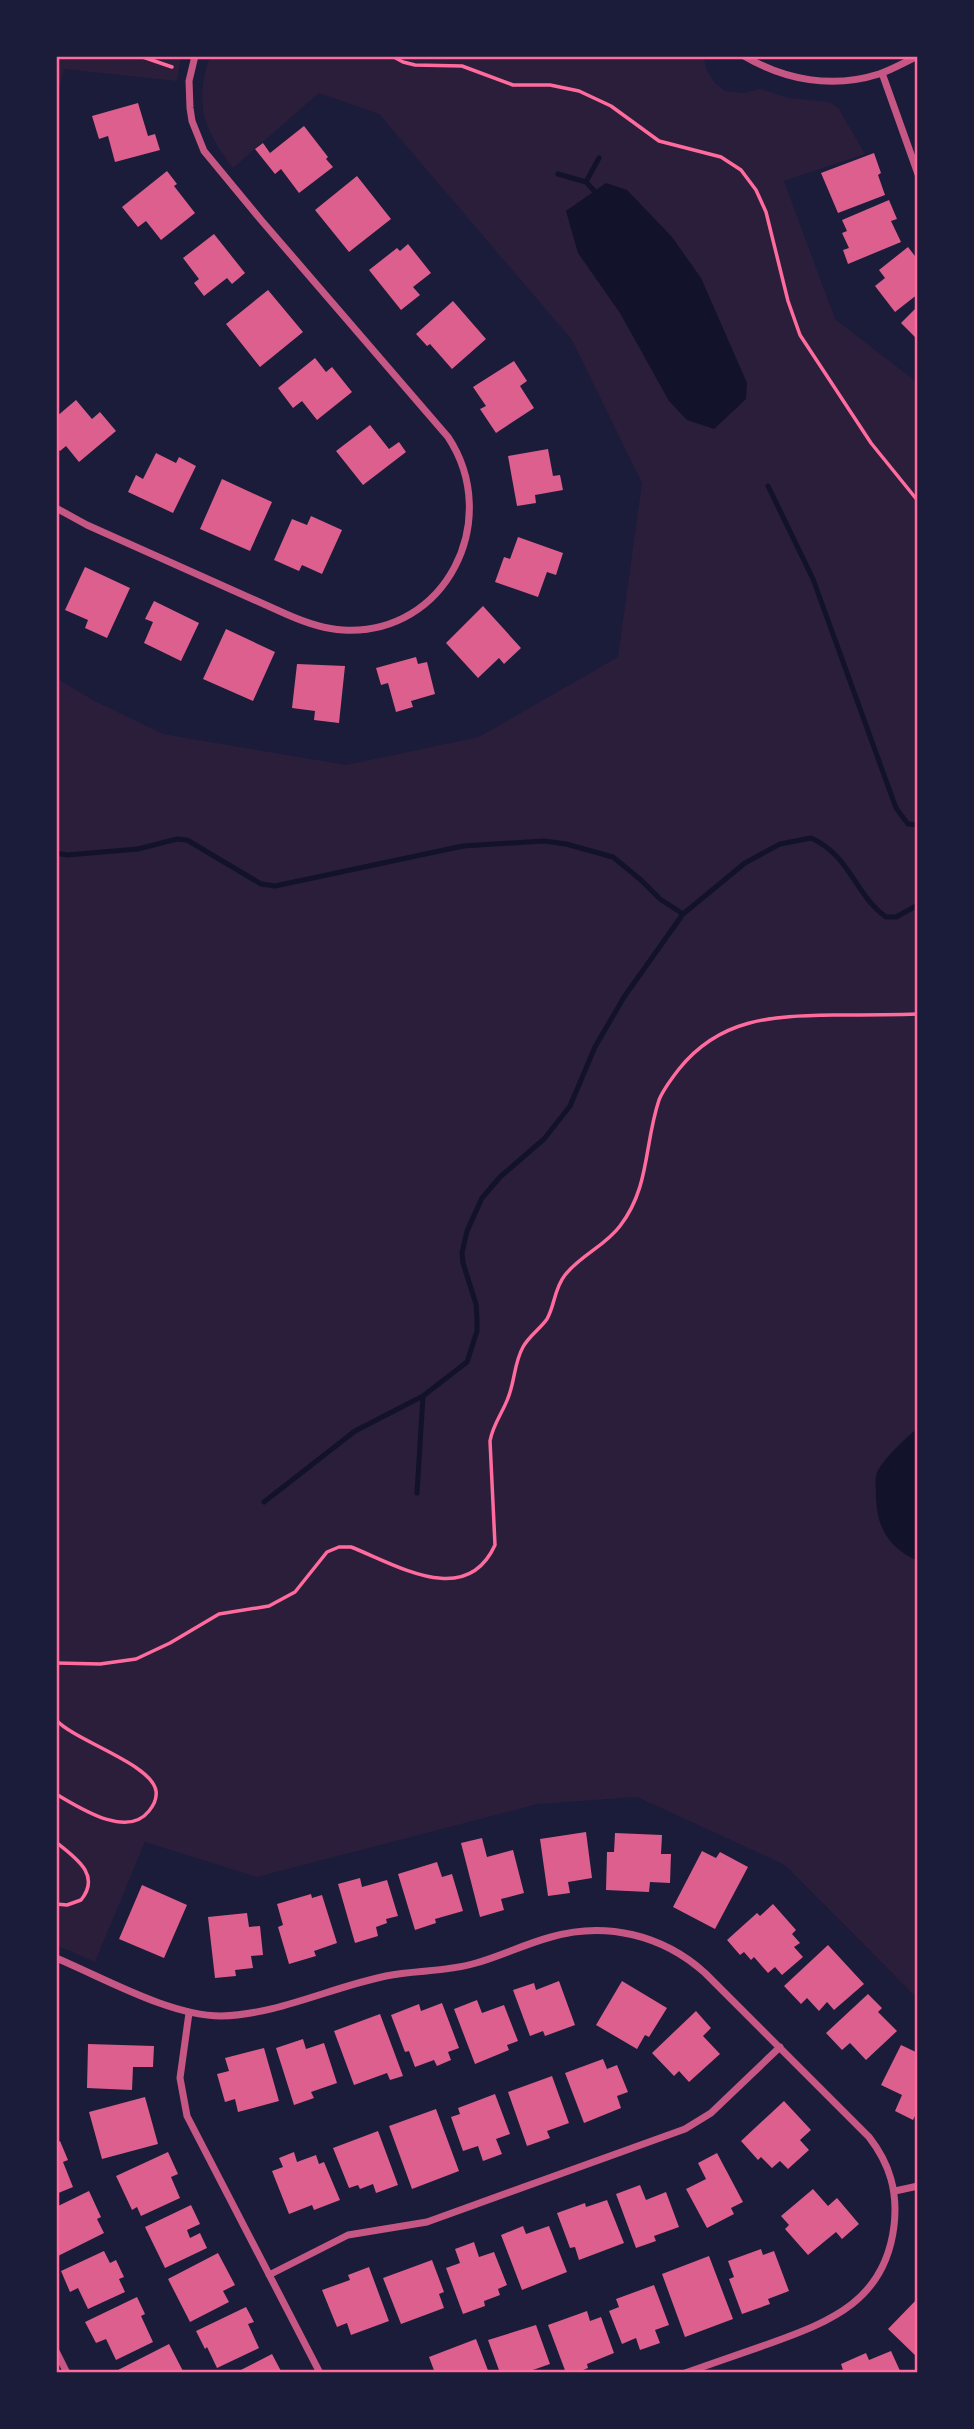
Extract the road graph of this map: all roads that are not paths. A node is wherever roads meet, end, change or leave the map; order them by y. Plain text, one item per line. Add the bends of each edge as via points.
1 (195, 56) edge
2 (744, 56) edge
3 (918, 56) edge
4 (882, 73) junction
5 (918, 174) edge
6 (56, 508) edge
7 (56, 1958) edge
8 (189, 2013) junction
9 (780, 2047) junction
10 (918, 2186) edge
11 (895, 2191) junction
12 (269, 2275) junction
13 (56, 2351) edge
14 (67, 2373) edge
15 (320, 2373) edge
16 (685, 2373) edge

1 - 6 street via 189,81 190,108 204,151 448,437 463,464 468,488 465,543 448,579 418,608 389,623 344,630 286,614
2 - 4 street via 784,76 807,80 855,80
3 - 4 street
4 - 5 street
7 - 8 street
8 - 9 street via 252,2013 385,1976 473,1964 557,1935 609,1930 648,1938 688,1958
8 - 12 street via 180,2078 184,2108
9 - 11 street via 869,2137 884,2159
9 - 12 street via 711,2113 685,2129 427,2222 348,2235
10 - 11 street
11 - 16 street via 888,2253 874,2282 855,2302 810,2329
12 - 15 street
13 - 14 street

